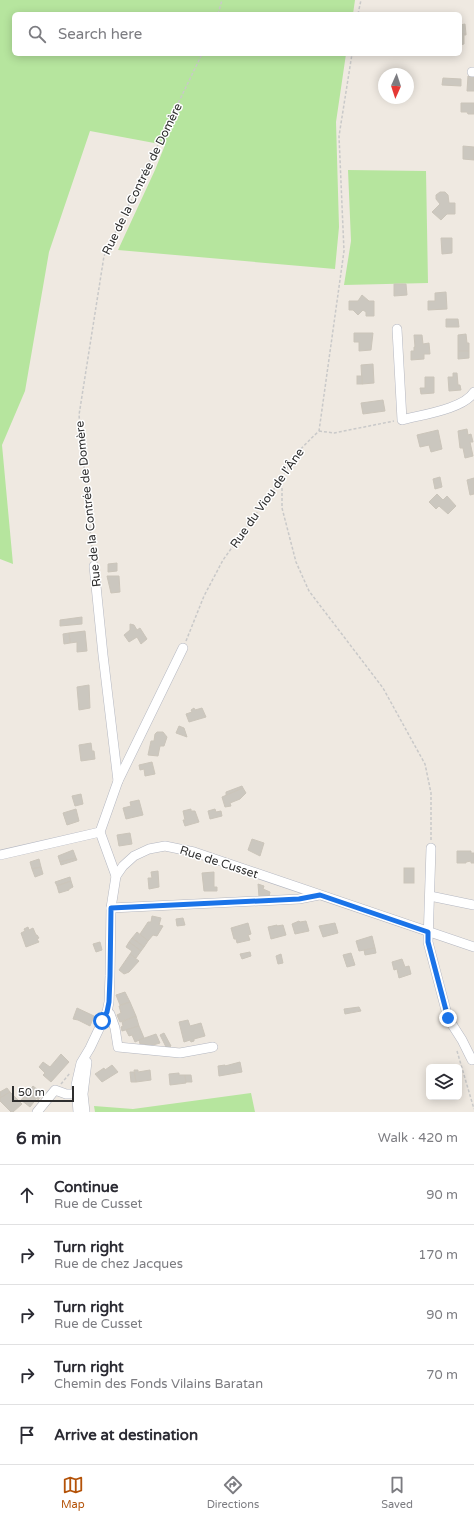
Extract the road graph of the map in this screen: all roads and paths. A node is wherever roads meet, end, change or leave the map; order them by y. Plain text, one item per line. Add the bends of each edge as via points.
1 (222, 0) edge
2 (361, 0) edge
3 (219, 12) edge
4 (358, 12) edge
5 (201, 56) edge
6 (352, 56) edge
7 (397, 330) dead end
8 (474, 392) edge
9 (402, 420) junction
10 (319, 431) junction
11 (282, 478) junction
12 (94, 566) joint
13 (183, 648) joint
14 (118, 781) junction
15 (100, 832) junction
16 (431, 848) joint
17 (0, 855) edge
18 (116, 876) junction
19 (320, 895) junction
20 (430, 896) junction
21 (474, 905) edge
22 (111, 908) junction
23 (428, 932) junction
24 (474, 947) edge
25 (107, 1012) junction
26 (213, 1048) dead end
27 (456, 1048) dead end
28 (472, 1060) dead end
29 (80, 1094) junction
30 (474, 1109) edge
31 (80, 1110) edge
32 (37, 1112) edge

1 - 3 path
2 - 4 path
5 - 12 path, Rue de la Contrée de Domère via 104,256 79,416
6 - 10 path via 339,136 344,251
7 - 9 street
8 - 9 street via 465,401
9 - 10 path via 334,433
10 - 11 path, Rue du Viou de l'Âne via 300,448
11 - 13 path, Rue du Viou de l'Âne via 223,560 204,596
11 - 16 path via 282,508 296,562 309,591 383,688 426,764 431,793
12 - 14 street, Rue de la Contrée de Domère
13 - 14 street
14 - 15 street, Rue de la Contrée de Domère
15 - 17 street
15 - 18 street
16 - 20 street
18 - 19 street, Rue de Cusset via 134,856 149,849 165,846 194,852
18 - 22 street, Rue de Cusset
19 - 22 street via 299,899
19 - 23 street, Rue de Cusset
20 - 21 street
20 - 23 street
22 - 25 street, Rue de Cusset
23 - 24 street, Rue de Cusset
23 - 28 street via 428,942 448,1018
25 - 26 street via 116,1028 118,1047 180,1053
25 - 29 street, Rue de Cusset via 90,1048
27 - 30 path
29 - 31 street, Rue de Cusset
29 - 32 street via 66,1094 55,1090

